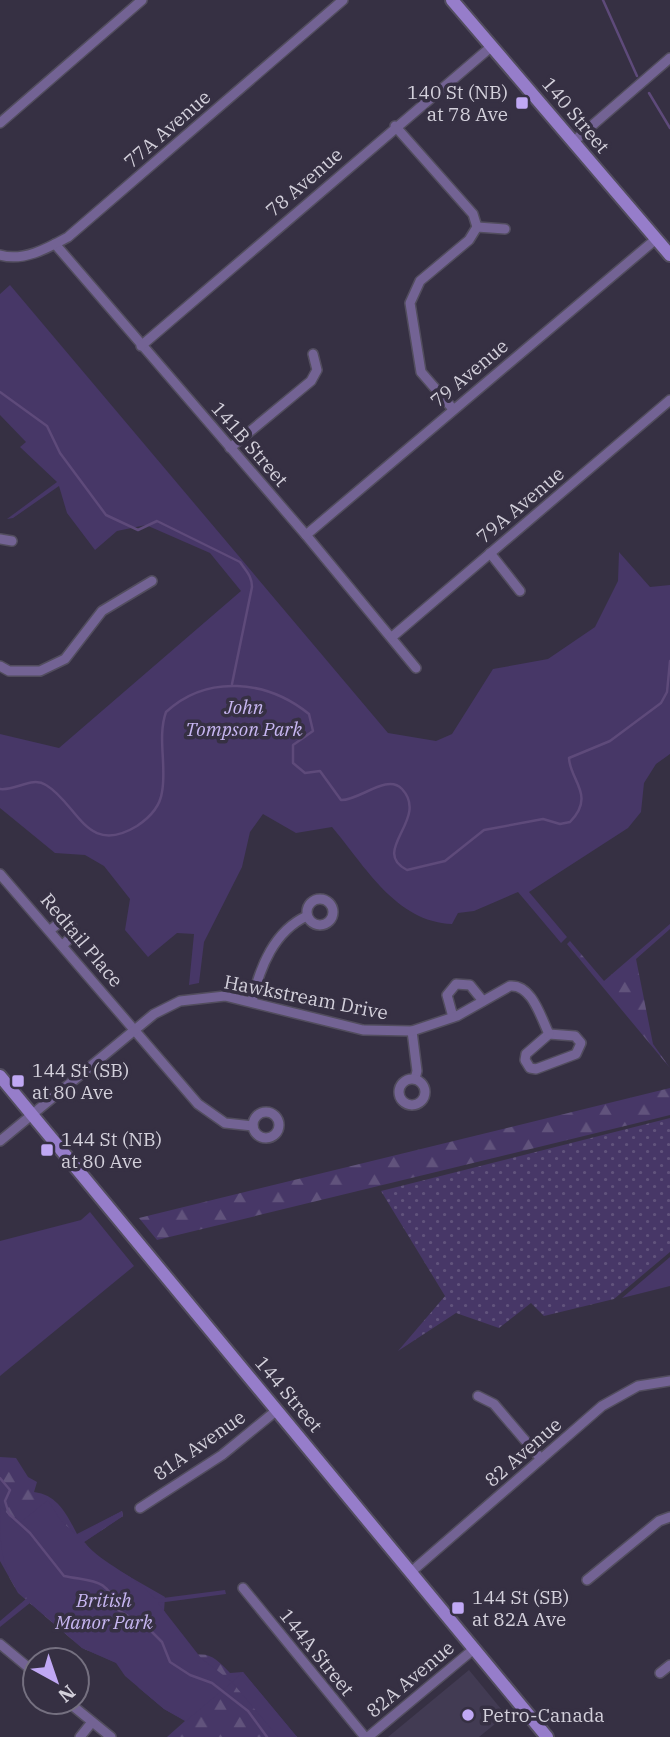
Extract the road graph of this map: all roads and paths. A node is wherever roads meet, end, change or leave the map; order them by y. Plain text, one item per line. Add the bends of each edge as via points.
1 (142, 0) edge
2 (343, 0) edge
3 (452, 0) edge
4 (492, 47) junction
5 (670, 58) edge
6 (0, 123) edge
7 (395, 126) junction
8 (573, 142) junction
9 (477, 227) junction
10 (505, 229) dead end
11 (656, 239) junction
12 (55, 244) junction
13 (0, 255) edge
14 (670, 256) edge
15 (141, 345) junction
16 (313, 354) dead end
17 (670, 400) edge
18 (453, 409) junction
19 (230, 448) junction
20 (306, 534) junction
21 (0, 539) edge
22 (12, 541) dead end
23 (490, 554) junction
24 (152, 581) dead end
25 (520, 591) dead end
26 (392, 637) junction
27 (0, 666) edge
28 (416, 668) dead end
29 (0, 874) edge
30 (307, 916) dead end
31 (50, 930) junction
32 (63, 945) junction
33 (251, 1001) junction
34 (483, 1001) junction
35 (453, 1017) junction
36 (135, 1030) junction
37 (412, 1031) junction
38 (549, 1034) junction
39 (0, 1076) edge
40 (415, 1079) dead end
41 (34, 1116) junction
42 (253, 1126) dead end
43 (0, 1141) edge
44 (670, 1381) edge
45 (478, 1396) dead end
46 (276, 1410) junction
47 (541, 1459) junction
48 (140, 1508) dead end
49 (670, 1517) edge
50 (411, 1572) junction
51 (587, 1580) dead end
52 (243, 1588) dead end
53 (0, 1644) edge
54 (475, 1648) junction
55 (21, 1661) edge
56 (670, 1664) edge
57 (660, 1673) dead end
58 (85, 1716) edge
59 (92, 1722) junction
60 (80, 1737) edge
61 (111, 1737) edge
62 (367, 1737) edge
63 (547, 1737) edge

1 - 6 street
2 - 12 street, 77A Avenue
3 - 4 main road, 140 Street
4 - 7 street, 78 Avenue
4 - 8 main road, 140 Street
5 - 8 street
7 - 9 street via 473,214
7 - 15 street, 78 Avenue
8 - 11 main road, 140 Street
9 - 10 street
9 - 18 street via 469,240 420,281 410,303 421,372
11 - 14 main road, 140 Street
11 - 18 street, 79 Avenue
12 - 13 street, 77A Avenue via 19,257
12 - 15 street, 141B Street
15 - 19 street, 141B Street
16 - 19 street via 317,370 311,381
17 - 23 street, 79A Avenue
18 - 20 street, 79 Avenue
19 - 20 street, 141B Street
20 - 26 street, 141B Street
21 - 22 street
23 - 25 street
23 - 26 street, 79A Avenue
24 - 27 street via 102,611 65,659 40,671 9,671
26 - 28 street, 141B Street
29 - 31 street, Redtail Place
30 - 33 street via 292,923 271,947
31 - 32 street, Redtail Place
31 - 32 street via 62,921 71,923 73,935
32 - 36 street, Redtail Place
33 - 36 street, Hawkstream Drive via 225,996 191,998 168,1005
33 - 37 street, Hawkstream Drive via 363,1030
34 - 35 street, Hawkstream Drive
34 - 35 street via 470,985 456,984 447,995
34 - 38 street, Hawkstream Drive via 519,985 527,990
35 - 37 street, Hawkstream Drive
36 - 41 street, Hawkstream Drive
36 - 42 street, Redtail Place via 209,1114 225,1123
37 - 40 street
38 - 38 street via 526,1054 530,1068 548,1065 580,1049 575,1036
39 - 41 main road, 144 Street
41 - 43 street, Hawkstream Drive
41 - 46 main road, 144 Street
44 - 47 street, 82 Avenue via 645,1384 616,1396
45 - 47 street via 494,1404
46 - 48 street, 81A Avenue via 219,1457
46 - 50 main road, 144 Street
47 - 50 street, 82 Avenue
49 - 51 street
50 - 54 main road, 144 Street
52 - 62 street, 144A Street
53 - 55 street
54 - 62 street, 82A Avenue
54 - 63 main road, 144 Street
56 - 57 street
58 - 59 street
59 - 60 street
59 - 61 street

